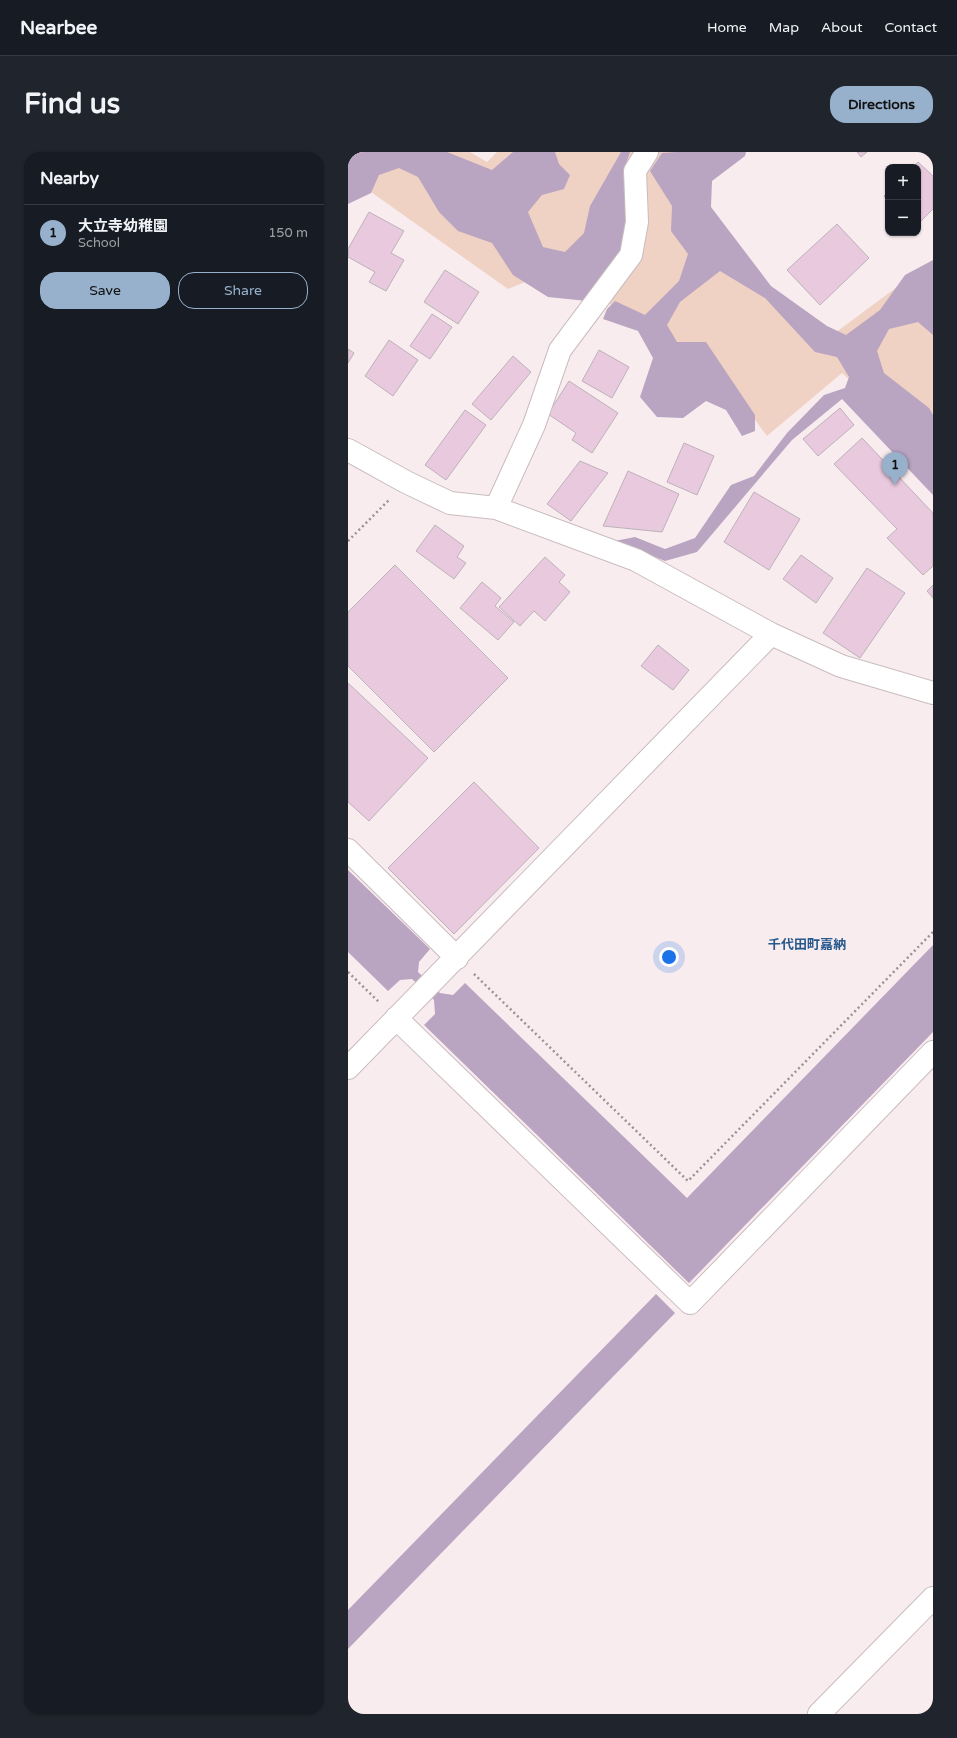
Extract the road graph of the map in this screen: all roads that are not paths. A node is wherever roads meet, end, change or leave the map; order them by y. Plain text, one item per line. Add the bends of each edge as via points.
1 (647, 152) edge
2 (348, 450) edge
3 (496, 508) junction
4 (771, 634) junction
5 (933, 693) edge
6 (348, 850) edge
7 (457, 958) junction
8 (396, 1018) junction
9 (933, 1052) edge
10 (348, 1068) edge
11 (933, 1598) edge
12 (819, 1714) edge

1 - 3 street via 635,171 637,222 631,255 560,350 534,425
2 - 3 street via 450,503
3 - 4 street via 636,560
4 - 5 street via 841,666
4 - 7 street
6 - 7 street
7 - 8 street
8 - 9 street via 690,1303
8 - 10 street
11 - 12 street

